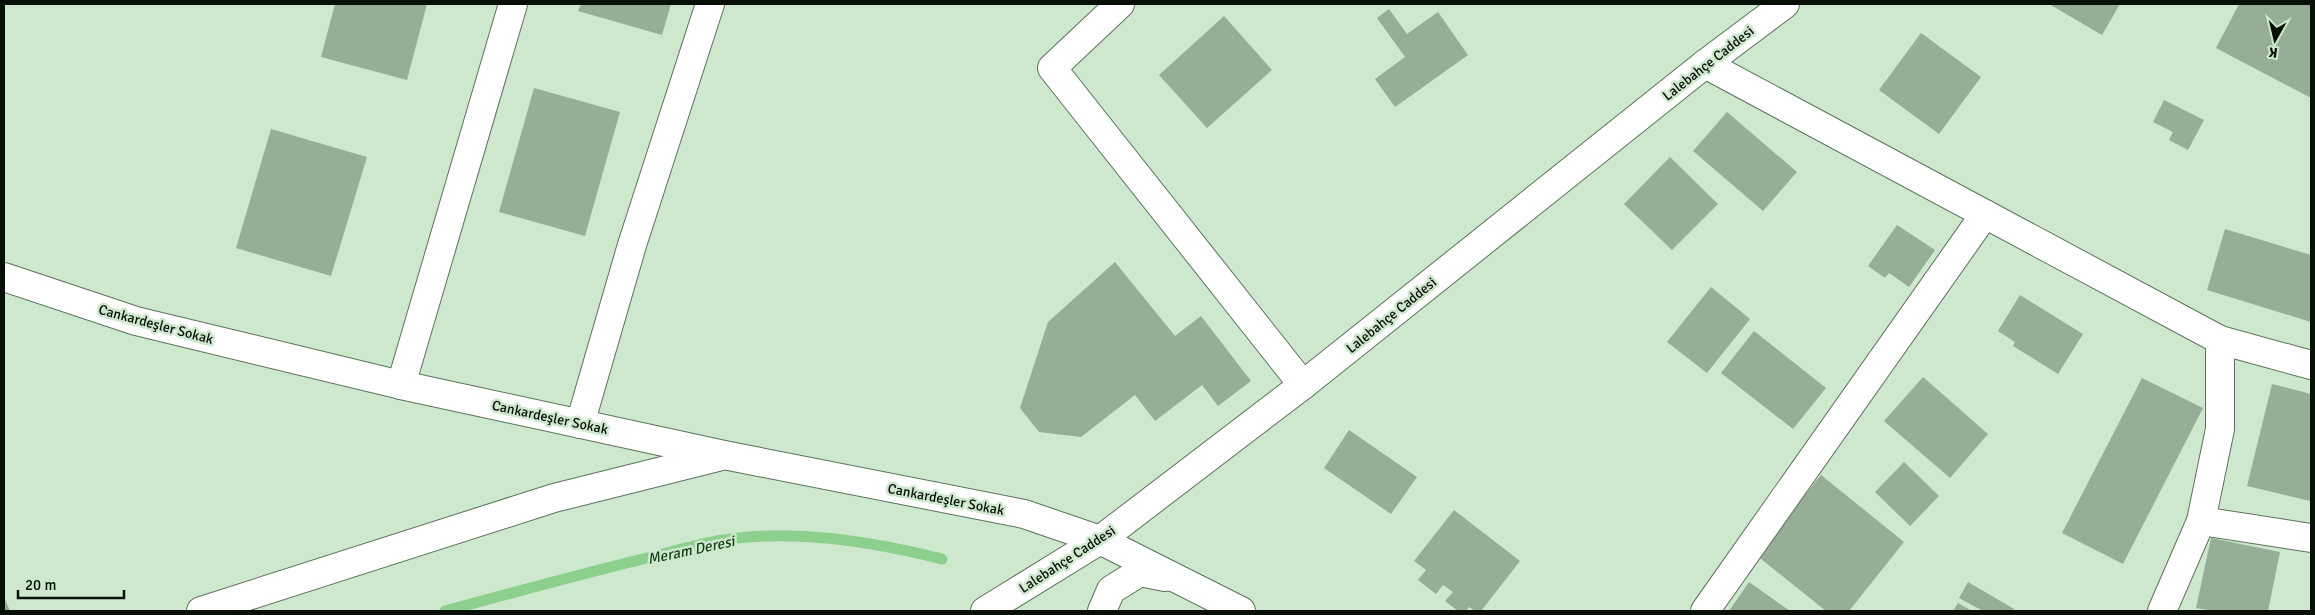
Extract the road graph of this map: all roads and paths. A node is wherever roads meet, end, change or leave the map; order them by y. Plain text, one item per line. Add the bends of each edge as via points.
1 (513, 4) edge
2 (710, 4) edge
3 (1120, 4) edge
4 (1784, 4) edge
5 (1706, 64) junction
6 (1985, 214) junction
7 (4, 277) edge
8 (2220, 340) junction
9 (2311, 365) edge
10 (401, 385) junction
11 (1303, 385) junction
12 (580, 424) junction
13 (724, 455) junction
14 (2201, 521) junction
15 (2311, 538) edge
16 (1100, 540) junction
17 (1183, 581) junction
18 (201, 611) edge
19 (986, 611) edge
20 (1102, 611) edge
21 (1241, 611) edge
22 (1705, 611) edge
23 (2162, 611) edge

1 - 10 street
2 - 12 street via 632,245
3 - 11 street via 1052,68
4 - 5 street, Lalebahçe Caddesi
5 - 6 street
5 - 11 street, Lalebahçe Caddesi
6 - 8 street
6 - 22 street
7 - 10 street, Cankardeşler Sokak via 136,321
8 - 9 street
8 - 14 street via 2220,429
10 - 12 street, Cankardeşler Sokak
11 - 16 street, Lalebahçe Caddesi
12 - 13 street, Cankardeşler Sokak
13 - 16 street, Cankardeşler Sokak via 1024,514
13 - 18 street via 554,498
14 - 15 street
14 - 23 street
16 - 17 street, Cankardeşler Sokak
16 - 19 street, Lalebahçe Caddesi
17 - 20 street via 1140,572 1111,590
17 - 21 street

